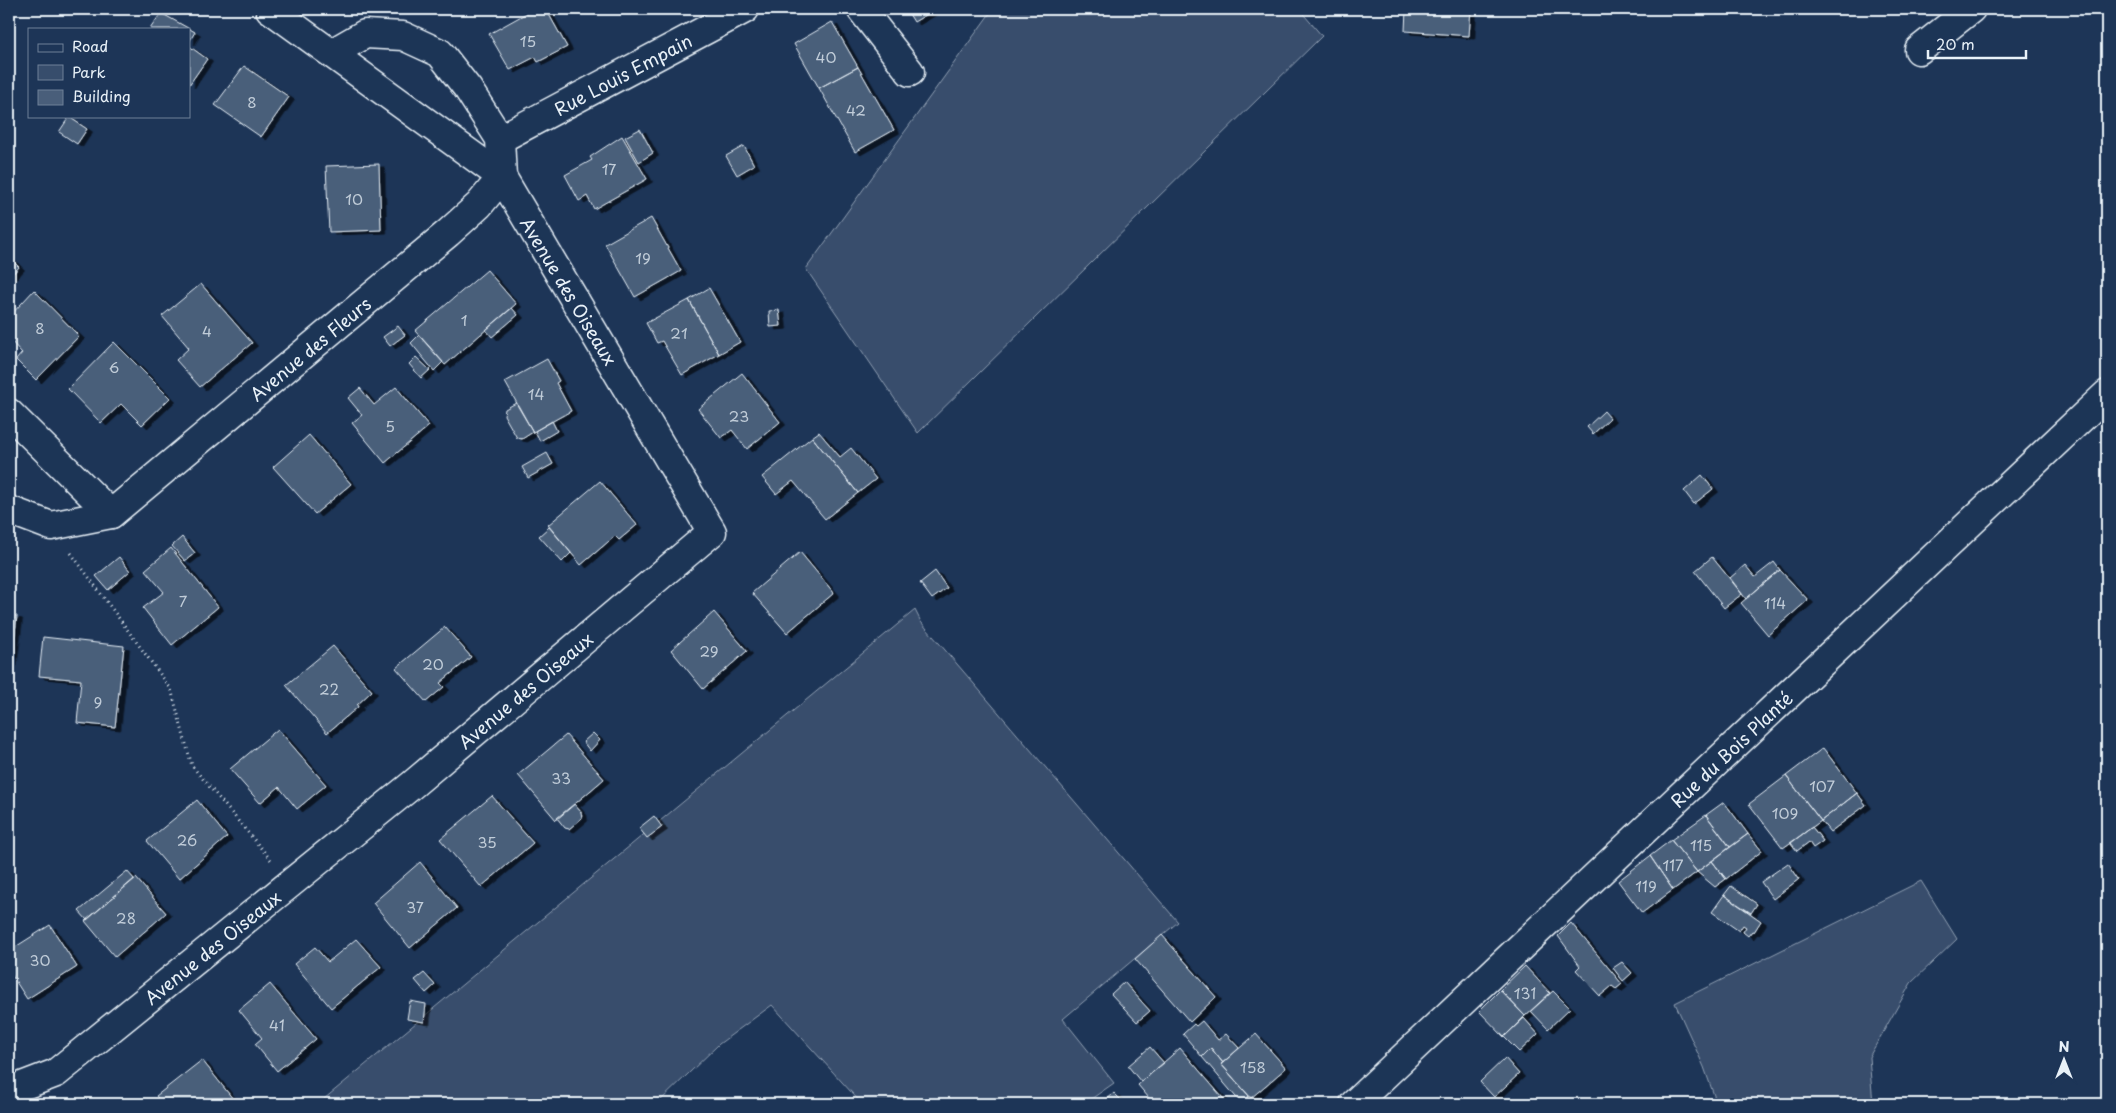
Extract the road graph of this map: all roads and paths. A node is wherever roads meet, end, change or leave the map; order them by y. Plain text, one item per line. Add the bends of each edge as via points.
1 (270, 9) edge
2 (745, 9) edge
3 (861, 9) edge
4 (1971, 9) edge
5 (1919, 50) dead end
6 (332, 52) junction
7 (910, 72) dead end
8 (500, 139) junction
9 (502, 177) junction
10 (2107, 394) edge
11 (9, 413) edge
12 (9, 510) edge
13 (111, 514) junction
14 (51, 526) junction
15 (290, 884) junction
16 (9, 1091) edge
17 (1354, 1104) edge

1 - 6 street, Avenue des Oiseaux
2 - 8 street, Rue Louis Empain
3 - 7 street
4 - 5 street
6 - 8 street, Avenue des Oiseaux via 365,34 403,36 440,53
6 - 9 street, Avenue des Oiseaux
8 - 9 street, Avenue des Oiseaux
9 - 13 street, Avenue des Fleurs via 479,205 448,233
9 - 15 street, Avenue des Oiseaux via 712,532
10 - 17 street, Rue du Bois Planté
11 - 13 street
12 - 14 street
13 - 14 street, Avenue des Fleurs
14 - 15 path via 171,689 192,766
15 - 16 street, Avenue des Oiseaux via 56,1074

